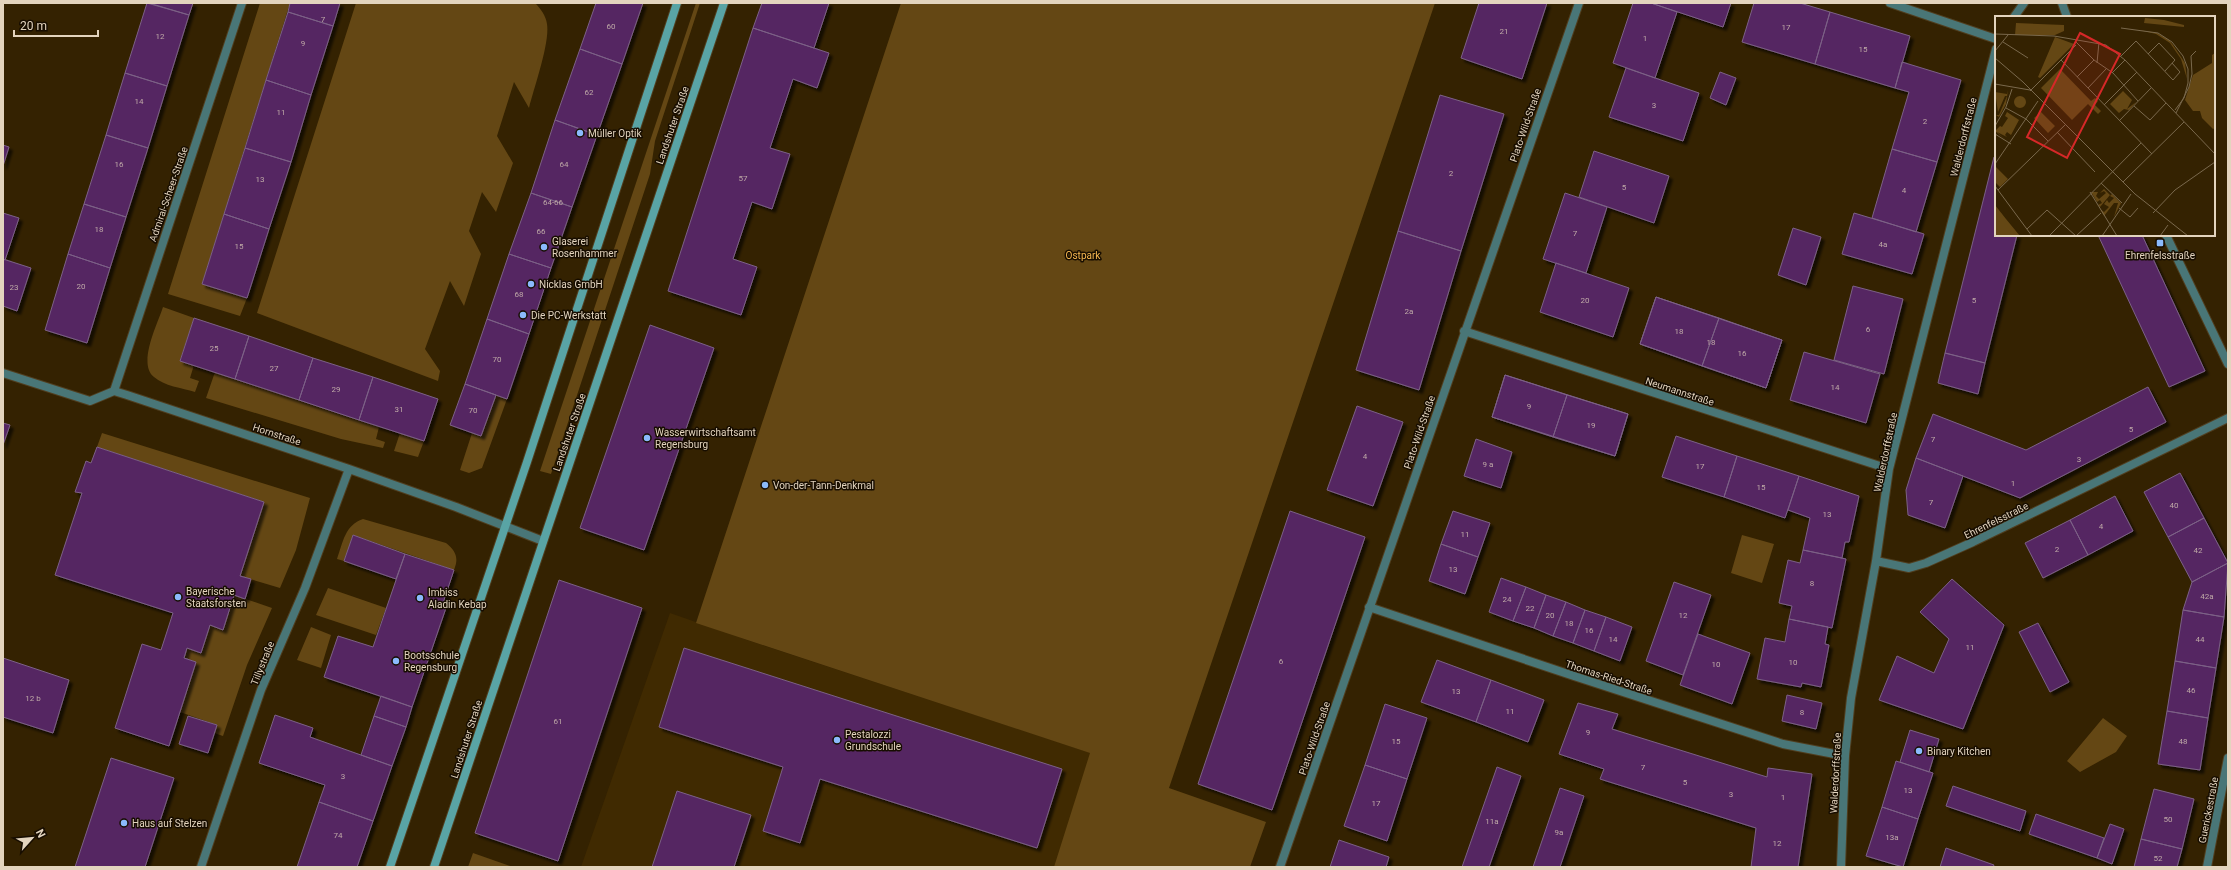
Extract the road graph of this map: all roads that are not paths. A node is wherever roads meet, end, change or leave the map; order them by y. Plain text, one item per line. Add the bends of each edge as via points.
1 (242, 3) edge
2 (677, 3) edge
3 (724, 3) edge
4 (1579, 3) edge
5 (1890, 3) edge
6 (2024, 3) edge
7 (2062, 3) edge
8 (2015, 16) edge
9 (2067, 16) edge
10 (1995, 39) edge
11 (1995, 53) edge
12 (2166, 236) edge
13 (1464, 331) junction
14 (2228, 364) edge
15 (3, 373) edge
16 (114, 391) junction
17 (2228, 418) edge
18 (349, 469) junction
19 (1889, 470) junction
20 (505, 527) junction
21 (543, 541) junction
22 (1876, 562) junction
23 (1370, 607) junction
24 (1845, 756) junction
25 (2228, 758) edge
26 (201, 867) edge
27 (390, 867) edge
28 (434, 867) edge
29 (1280, 867) edge
30 (1841, 867) edge
31 (2207, 867) edge

1 - 16 street, Admiral-Scheer-Straße
2 - 20 main road
3 - 21 main road, Landshuter Straße
4 - 13 street, Plato-Wild-Straße
5 - 10 street
6 - 8 street
7 - 9 street
11 - 19 street, Walderdorffstraße
12 - 14 street
13 - 19 street, Neumannstraße
13 - 23 street, Plato-Wild-Straße
15 - 16 street via 90,401
16 - 18 street, Hornstraße
17 - 22 street, Ehrenfelsstraße via 1926,563 1909,568
18 - 20 street, Hornstraße
18 - 26 street, Tillystraße via 305,588 261,690
19 - 22 street, Walderdorffstraße
20 - 21 street, Hornstraße
20 - 27 main road
21 - 28 main road, Landshuter Straße
22 - 24 street, Walderdorffstraße via 1851,698
23 - 24 street, Thomas-Ried-Straße via 1783,744
23 - 29 street, Plato-Wild-Straße
24 - 30 street, Walderdorffstraße
25 - 31 street, Guerickestraße

